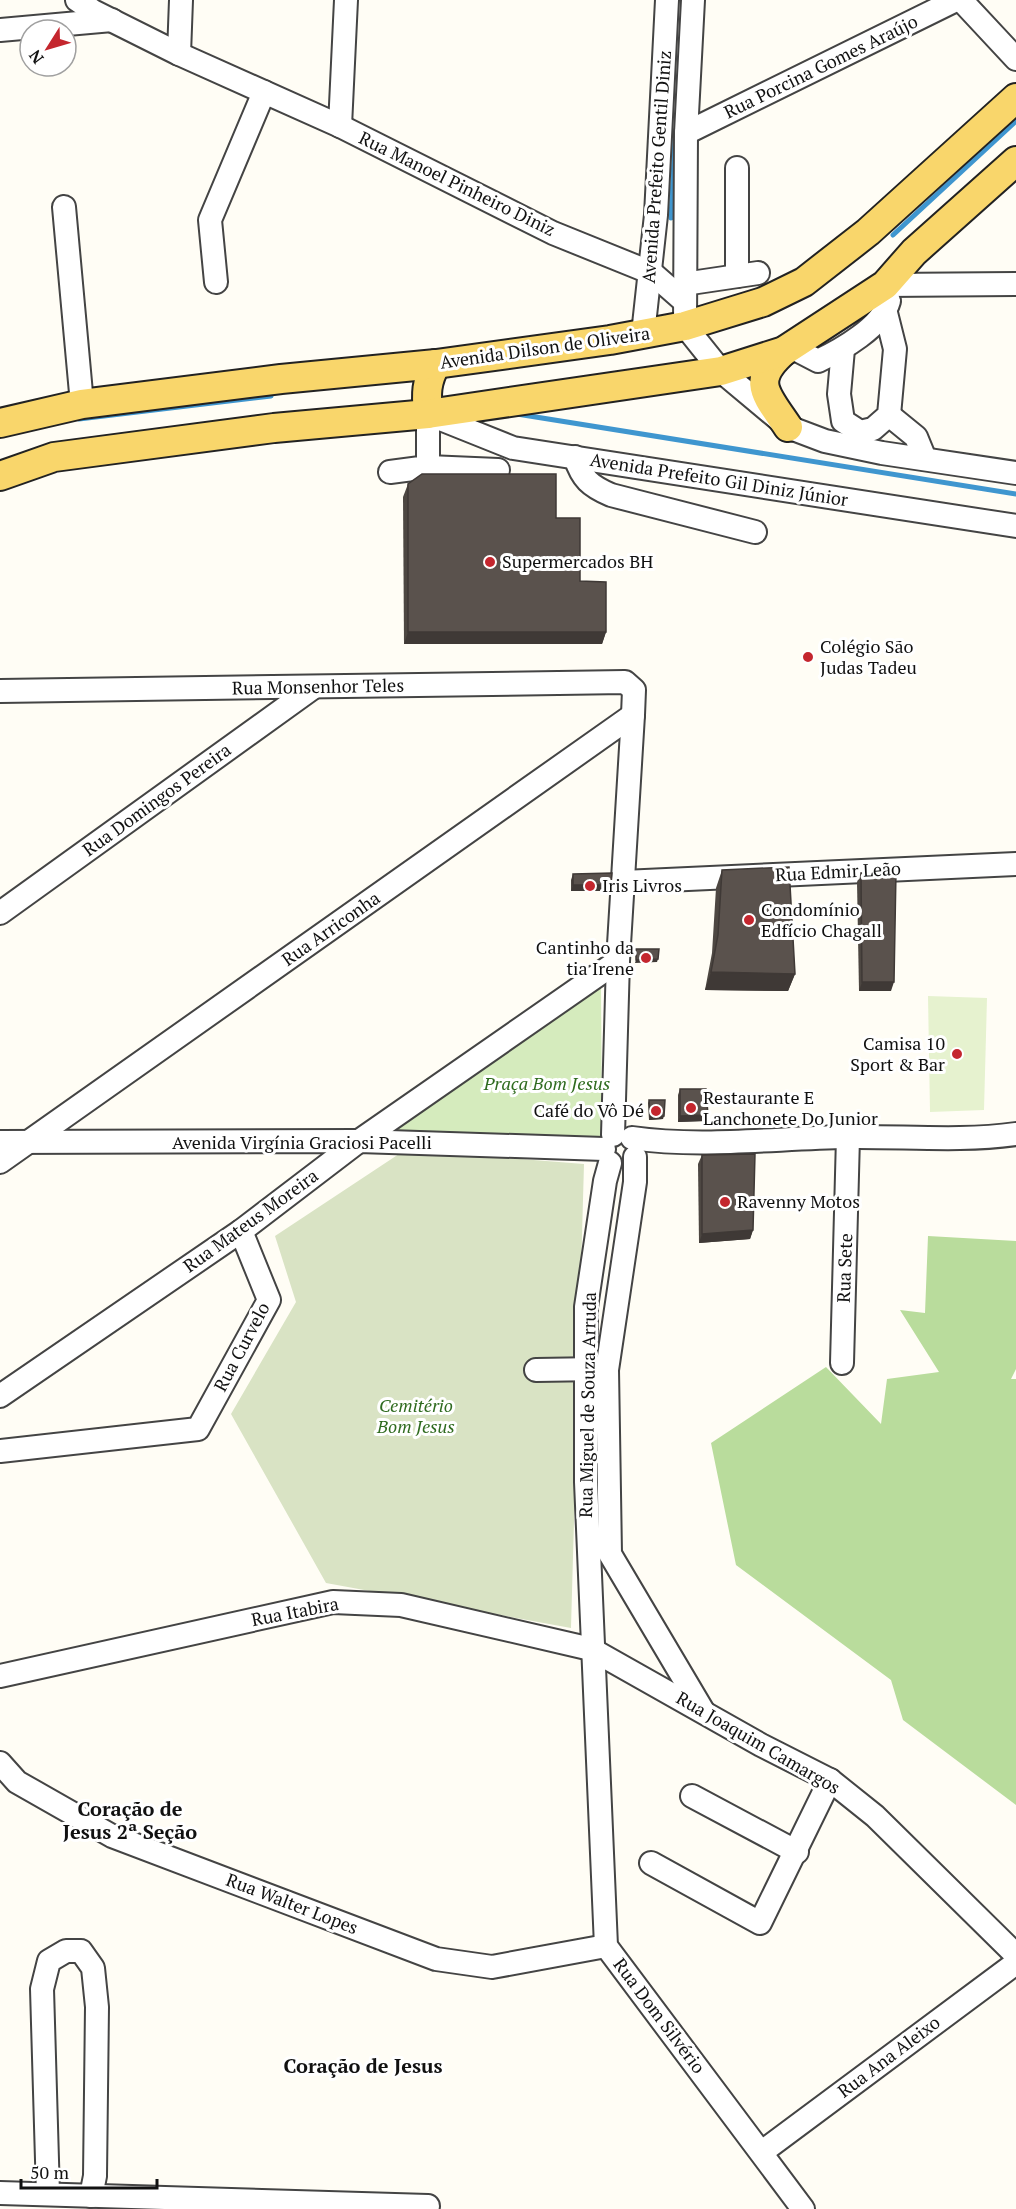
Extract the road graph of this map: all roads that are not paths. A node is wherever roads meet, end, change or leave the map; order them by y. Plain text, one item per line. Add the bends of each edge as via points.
1 (77, 0) edge
2 (181, 0) edge
3 (346, 0) edge
4 (667, 0) edge
5 (693, 0) edge
6 (956, 0) edge
7 (961, 0) edge
8 (112, 20) junction
9 (0, 30) edge
10 (179, 54) junction
11 (1016, 59) edge
12 (264, 92) junction
13 (1016, 98) edge
14 (340, 126) junction
15 (686, 133) junction
16 (1016, 161) edge
17 (737, 168) dead end
18 (64, 207) dead end
19 (652, 273) junction
20 (216, 282) dead end
21 (1016, 284) edge
22 (888, 294) junction
23 (684, 304) junction
24 (643, 334) junction
25 (787, 349) junction
26 (843, 350) junction
27 (436, 364) junction
28 (722, 371) junction
29 (82, 404) junction
30 (428, 414) junction
31 (889, 415) junction
32 (0, 423) edge
33 (788, 428) junction
34 (575, 457) junction
35 (926, 459) junction
36 (428, 467) junction
37 (498, 470) dead end
38 (390, 472) dead end
39 (1016, 473) edge
40 (0, 476) edge
41 (1016, 525) edge
42 (755, 532) dead end
43 (314, 687) junction
44 (634, 690) joint
45 (0, 691) edge
46 (633, 715) junction
47 (1016, 864) edge
48 (623, 882) junction
49 (0, 913) edge
50 (618, 961) junction
51 (1016, 1134) edge
52 (848, 1137) junction
53 (360, 1141) junction
54 (0, 1142) edge
55 (29, 1142) junction
56 (622, 1149) junction
57 (0, 1162) edge
58 (241, 1231) junction
59 (842, 1363) dead end
60 (596, 1369) junction
61 (536, 1370) dead end
62 (0, 1396) edge
63 (0, 1451) edge
64 (591, 1649) junction
65 (0, 1676) edge
66 (704, 1712) junction
67 (0, 1763) edge
68 (827, 1788) junction
69 (692, 1796) dead end
70 (797, 1852) junction
71 (651, 1863) dead end
72 (606, 1946) junction
73 (1016, 1955) edge
74 (1016, 1963) edge
75 (762, 2152) junction
76 (0, 2193) edge
77 (48, 2194) junction
78 (91, 2196) junction
79 (153, 2203) edge
80 (245, 2205) edge
81 (428, 2206) dead end
82 (803, 2209) edge

1 - 8 street, Rua Manoel Pinheiro Diniz
2 - 10 street
3 - 14 street
4 - 19 street, Avenida Prefeito Gentil Diniz
5 - 15 street, Avenida Prefeito Gentil Diniz
6 - 15 street, Rua Porcina Gomes Araújo
7 - 11 street
8 - 9 street
8 - 10 street, Rua Manoel Pinheiro Diniz
10 - 12 street, Rua Manoel Pinheiro Diniz
12 - 14 street, Rua Manoel Pinheiro Diniz
12 - 20 street via 210,220
13 - 23 main road, Avenida Dilson de Oliveira via 867,232 804,282 763,302
14 - 19 street, Rua Manoel Pinheiro Diniz via 553,233
15 - 23 street, Avenida Prefeito Gentil Diniz
16 - 22 main road via 914,252
17 - 23 street via 747,275
18 - 29 street
19 - 23 street, Rua Manoel Pinheiro Diniz
19 - 24 street, Avenida Prefeito Gentil Diniz
21 - 22 street
22 - 25 main road
22 - 26 street
22 - 31 street via 895,349
23 - 24 main road, Avenida Dilson de Oliveira
23 - 28 street, Rua Manoel Pinheiro Diniz
24 - 27 main road, Avenida Dilson de Oliveira
25 - 26 street via 818,361
25 - 28 main road
25 - 33 main road via 768,366 763,379 767,394
26 - 31 street via 839,394 843,421 860,432 873,429
27 - 29 main road, Avenida Dilson de Oliveira
27 - 30 main road via 428,378
28 - 30 main road
28 - 33 street, Rua Manoel Pinheiro Diniz
29 - 32 main road, Avenida Dilson de Oliveira
30 - 34 street, Avenida Prefeito Gil Diniz Júnior via 513,448
30 - 36 street
30 - 40 main road via 274,428 54,457
31 - 35 street via 916,437
33 - 35 street via 825,441
34 - 41 street, Avenida Prefeito Gil Diniz Júnior
34 - 42 street via 580,474 591,487
35 - 39 street
36 - 37 street
36 - 38 street
43 - 44 street, Rua Monsenhor Teles via 625,682
43 - 45 street, Rua Monsenhor Teles
43 - 49 street, Rua Domingos Pereira
44 - 46 street, Rua Miguel de Souza Arruda
46 - 48 street, Rua Miguel de Souza Arruda
46 - 55 street, Rua Arriconha
47 - 48 street, Rua Edmir Leão
48 - 50 street, Rua Miguel de Souza Arruda
50 - 53 street, Rua Mateus Moreira
50 - 56 street, Rua Miguel de Souza Arruda
51 - 52 street, Avenida Virgínia Graciosi Pacelli via 981,1139
52 - 56 street, Avenida Virgínia Graciosi Pacelli via 666,1143
52 - 59 street, Rua Sete
53 - 55 street, Avenida Virgínia Graciosi Pacelli
53 - 56 street, Avenida Virgínia Graciosi Pacelli
53 - 58 street, Rua Mateus Moreira
54 - 55 street, Avenida Virgínia Graciosi Pacelli
55 - 57 street, Rua Arriconha
56 - 60 street, Rua Miguel de Souza Arruda via 635,1182
58 - 62 street, Rua Mateus Moreira
58 - 63 street, Rua Curvelo via 269,1300 198,1428
60 - 61 street
60 - 64 street, Rua Miguel de Souza Arruda via 586,1482
60 - 66 street, Rua Miguel de Souza Arruda via 610,1554
64 - 65 street, Rua Itabira via 401,1605 333,1602
64 - 66 street, Rua Joaquim Camargos
64 - 72 street, Rua Dom Silvério
66 - 68 street, Rua Joaquim Camargos
67 - 72 street, Rua Walter Lopes via 17,1782 112,1836 436,1959 492,1968
68 - 70 street
68 - 73 street, Rua Joaquim Camargos via 875,1816
69 - 70 street
70 - 71 street via 760,1923
72 - 75 street, Rua Dom Silvério
74 - 75 street, Rua Ana Aleixo
75 - 82 street, Rua Dom Silvério
76 - 77 street
77 - 78 street
77 - 78 street via 42,1989 49,1961 66,1951 81,1951 93,1968 97,2007 95,2176
78 - 79 street
79 - 80 street
80 - 81 street

